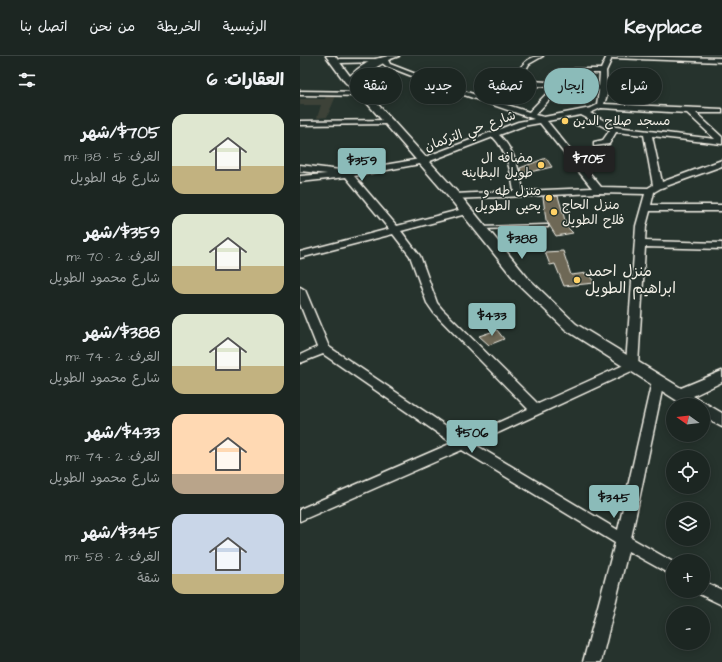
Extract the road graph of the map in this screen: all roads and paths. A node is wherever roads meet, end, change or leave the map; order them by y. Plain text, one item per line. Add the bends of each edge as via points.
1 (396, 56) edge
2 (540, 56) edge
3 (604, 56) edge
4 (610, 56) edge
5 (621, 56) edge
6 (335, 58) edge
7 (384, 60) junction
8 (722, 60) edge
9 (366, 68) edge
10 (599, 71) edge
11 (603, 71) junction
12 (350, 73) edge
13 (350, 82) edge
14 (544, 85) edge
15 (599, 88) edge
16 (602, 88) junction
17 (300, 93) edge
18 (350, 95) edge
19 (544, 101) edge
20 (373, 104) edge
21 (600, 106) junction
22 (689, 111) junction
23 (722, 111) edge
24 (584, 112) junction
25 (530, 116) junction
26 (541, 119) junction
27 (389, 122) junction
28 (300, 123) edge
29 (614, 129) junction
30 (647, 132) junction
31 (494, 134) junction
32 (722, 142) edge
33 (596, 144) dead end
34 (422, 161) junction
35 (722, 163) edge
36 (300, 168) edge
37 (348, 174) junction
38 (300, 179) edge
39 (654, 189) junction
40 (598, 190) junction
41 (519, 193) junction
42 (455, 197) junction
43 (646, 208) junction
44 (722, 208) edge
45 (467, 211) junction
46 (546, 226) dead end
47 (480, 228) junction
48 (395, 230) junction
49 (640, 244) junction
50 (722, 246) edge
51 (300, 255) edge
52 (300, 290) edge
53 (324, 349) junction
54 (300, 359) edge
55 (632, 366) junction
56 (722, 376) edge
57 (658, 381) junction
58 (680, 395) junction
59 (685, 398) edge
60 (536, 410) junction
61 (710, 413) edge
62 (722, 421) edge
63 (463, 444) junction
64 (300, 515) edge
65 (622, 541) junction
66 (666, 566) edge
67 (710, 592) edge
68 (722, 598) edge
69 (592, 662) edge

1 - 7 street
2 - 14 street via 523,66 516,80
3 - 4 street
4 - 5 street
4 - 11 street
5 - 8 street
6 - 7 street
6 - 12 street
6 - 13 street
7 - 9 street
7 - 25 street via 388,65 437,84
10 - 11 street
11 - 16 street
15 - 16 street
16 - 21 street
17 - 18 street
19 - 25 street
20 - 27 street
21 - 22 street
21 - 24 street, شارع حي التركمان
22 - 23 street
22 - 32 street
24 - 26 street, شارع حي التركمان
24 - 29 street
25 - 26 street
26 - 31 street, شارع حي التركمان
26 - 40 street
27 - 28 street
27 - 34 street
29 - 30 street
29 - 33 street via 606,142
30 - 32 street
30 - 39 street
31 - 34 street, شارع حي التركمان
31 - 41 street via 503,144 516,174
34 - 37 street, شارع حي التركمان
34 - 42 street
35 - 39 street
36 - 37 street
37 - 38 street
37 - 48 street
39 - 40 street
39 - 43 street
40 - 41 street
41 - 42 street
42 - 45 street
43 - 44 street
43 - 49 street
45 - 47 street
45 - 48 street
46 - 47 lane
47 - 55 street via 523,281 558,316
48 - 51 street
48 - 60 street via 415,256 432,303 438,311
49 - 50 street
49 - 55 street
52 - 53 street
53 - 54 street
53 - 63 street
55 - 57 street
55 - 60 street
56 - 58 street
57 - 58 street
57 - 65 street
58 - 59 street
60 - 63 street
61 - 62 street
63 - 64 street
63 - 65 street
65 - 66 street
65 - 69 street
67 - 68 street

